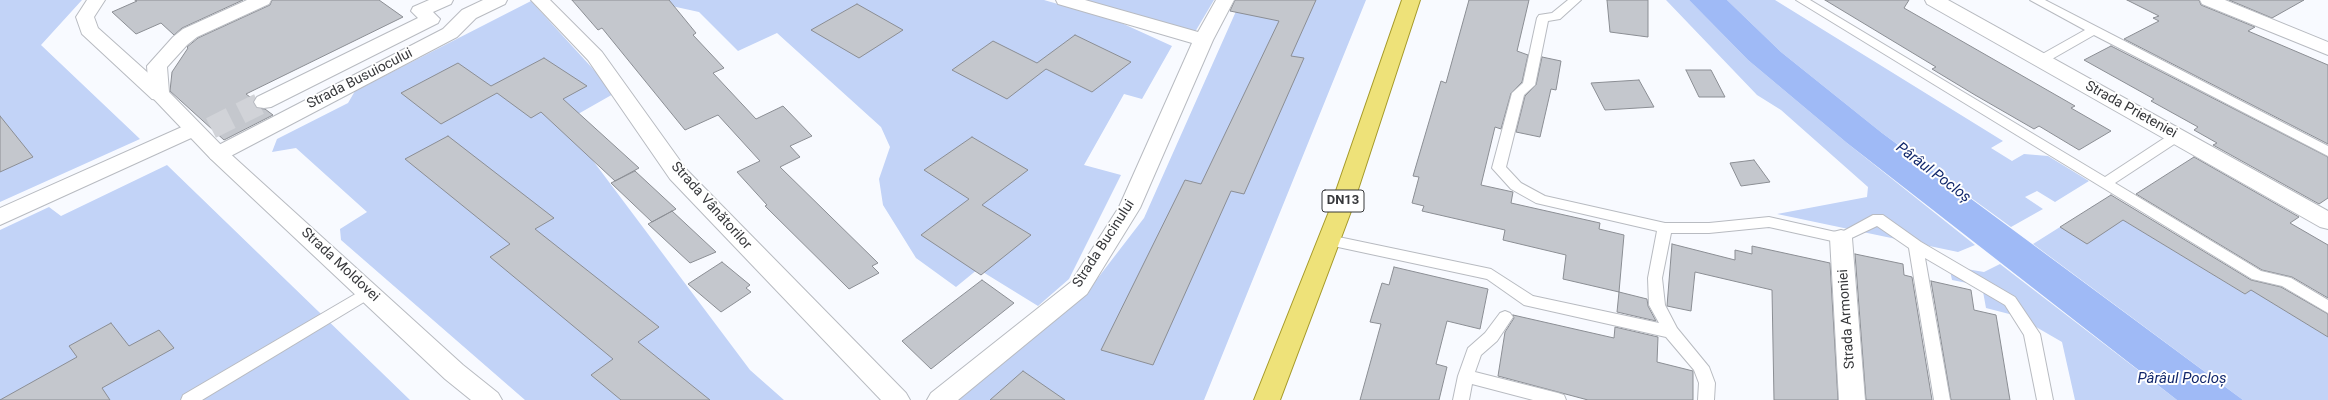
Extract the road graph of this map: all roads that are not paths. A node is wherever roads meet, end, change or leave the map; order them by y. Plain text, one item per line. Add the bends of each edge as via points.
1 (96, 0) edge
2 (262, 0) edge
3 (444, 0) edge
4 (498, 0) edge
5 (540, 0) edge
6 (1065, 0) edge
7 (1226, 0) edge
8 (1411, 0) edge
9 (1576, 0) edge
10 (1802, 0) edge
11 (1934, 0) edge
12 (2209, 0) edge
13 (2043, 1) edge
14 (2095, 30) junction
15 (1203, 40) junction
16 (2328, 49) edge
17 (2041, 60) junction
18 (160, 94) junction
19 (261, 103) tunnel mouth
20 (203, 129) junction
21 (2177, 136) junction
22 (2328, 152) edge
23 (218, 154) junction
24 (2105, 183) junction
25 (0, 217) edge
26 (2328, 221) edge
27 (1664, 228) junction
28 (1841, 238) junction
29 (1329, 240) junction
30 (1916, 246) junction
31 (369, 292) junction
32 (2328, 307) edge
33 (1505, 317) dead end
34 (1671, 332) junction
35 (1466, 376) junction
36 (189, 400) edge
37 (489, 400) edge
38 (897, 400) edge
39 (940, 400) edge
40 (1267, 400) edge
41 (1461, 400) edge
42 (1558, 400) edge
43 (1706, 400) edge
44 (1852, 400) edge
45 (1942, 400) edge
46 (2045, 400) edge

1 - 18 street, Strada Moldovei via 85,17 89,30
2 - 18 street via 190,33 180,41 157,66
3 - 19 street, Strada Busuiocului via 420,11 431,19
4 - 23 street, Strada Busuiocului via 469,14 450,33
5 - 38 street, Strada Vânătorilor via 596,56 678,174
6 - 15 street
7 - 15 street, Strada Bucinului
8 - 29 main road, DN13
9 - 27 lane via 1556,16 1543,18 1529,85 1518,93 1499,168 1516,186 1541,200
10 - 24 lane
11 - 17 street, Strada Prieteniei
12 - 16 street
13 - 14 lane
14 - 17 lane
14 - 22 lane
15 - 39 street, Strada Bucinului via 1129,208 1079,288
17 - 21 street, Strada Prieteniei
18 - 20 street, Strada Moldovei
20 - 23 street, Strada Moldovei
20 - 25 street
21 - 24 lane
21 - 26 street, Strada Prieteniei
23 - 31 street, Strada Moldovei
24 - 32 lane via 2258,275 2286,282
27 - 28 lane via 1709,228 1769,222
27 - 34 lane via 1655,278 1657,305
28 - 30 lane via 1878,219
28 - 44 street, Strada Armoniei
29 - 34 lane via 1491,274 1529,301
29 - 40 main road, DN13
30 - 45 lane
30 - 46 lane via 2010,301 2032,334
31 - 36 lane
31 - 37 street, Strada Moldovei via 454,372
33 - 35 lane via 1491,337 1474,352
34 - 43 lane via 1701,367 1707,383
35 - 41 lane
35 - 42 lane

